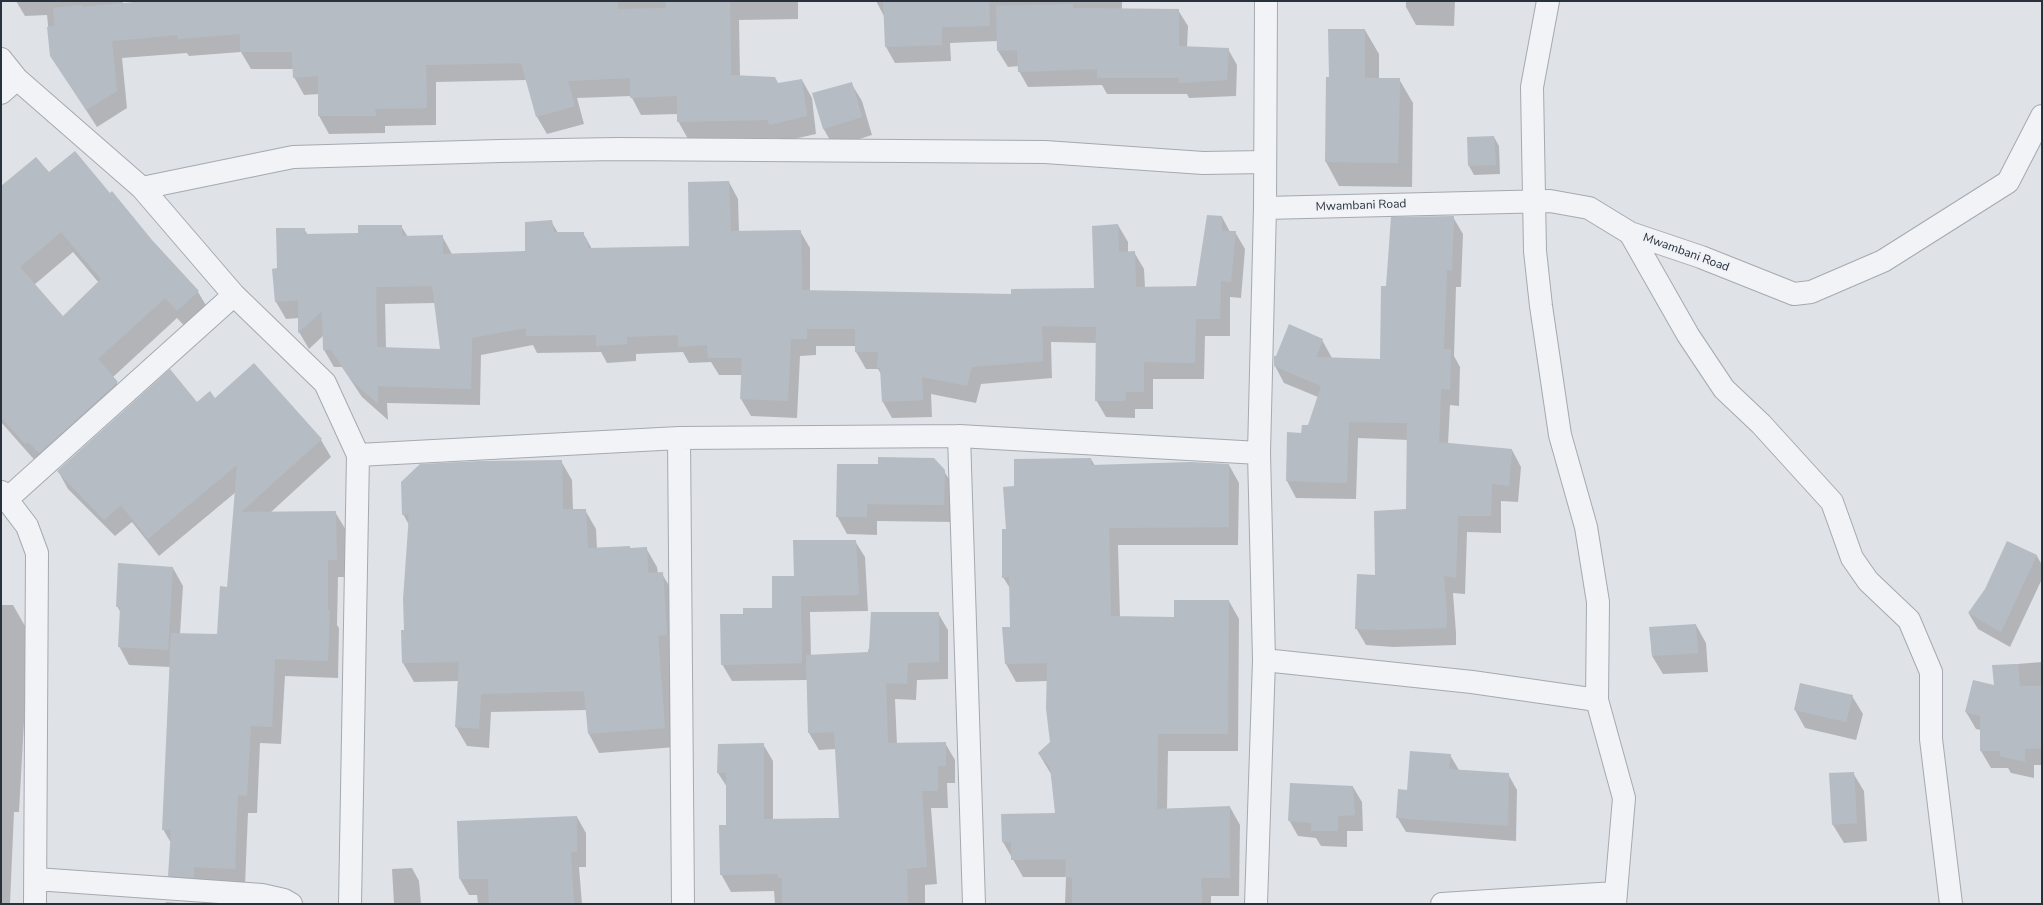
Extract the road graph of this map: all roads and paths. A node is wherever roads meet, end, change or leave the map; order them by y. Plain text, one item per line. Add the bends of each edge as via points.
1 (1266, 1) edge
2 (1548, 1) edge
3 (1, 59) edge
4 (9, 86) edge
5 (2042, 116) edge
6 (1264, 162) junction
7 (142, 188) junction
8 (1541, 201) junction
9 (1265, 208) junction
10 (1630, 234) junction
11 (234, 295) junction
12 (960, 436) junction
13 (678, 438) junction
14 (1259, 453) junction
15 (358, 455) junction
16 (4, 496) edge
17 (1264, 660) junction
18 (1597, 700) junction
19 (36, 879) junction
20 (1615, 898) edge
21 (35, 904) edge
22 (291, 904) edge
23 (350, 904) edge
24 (683, 904) edge
25 (974, 904) edge
26 (1256, 904) edge
27 (1442, 904) edge
28 (1951, 904) edge

1 - 6 street
2 - 8 street via 1532,87
3 - 4 street
4 - 7 street
5 - 10 street, Mwambani Road via 2008,182 1883,261 1811,292 1794,294 1701,257
6 - 7 street via 1203,163 1045,152 500,151 293,157
6 - 9 street
7 - 11 street
8 - 9 street, Mwambani Road
8 - 10 street, Mwambani Road via 1589,208
8 - 18 street via 1541,306 1560,435 1586,527 1598,602
9 - 14 street
10 - 28 street via 1688,334 1724,389 1761,424 1832,502 1852,558 1868,580 1909,620 1931,672 1931,739
11 - 15 street via 325,384
11 - 16 street
12 - 13 street
12 - 14 street
12 - 25 street
13 - 15 street
13 - 24 street
14 - 17 street
15 - 23 street
16 - 19 street via 27,526 37,553
17 - 18 street via 1472,682
17 - 26 street
18 - 20 street via 1624,798
19 - 21 street
19 - 22 street via 262,895
20 - 27 street

